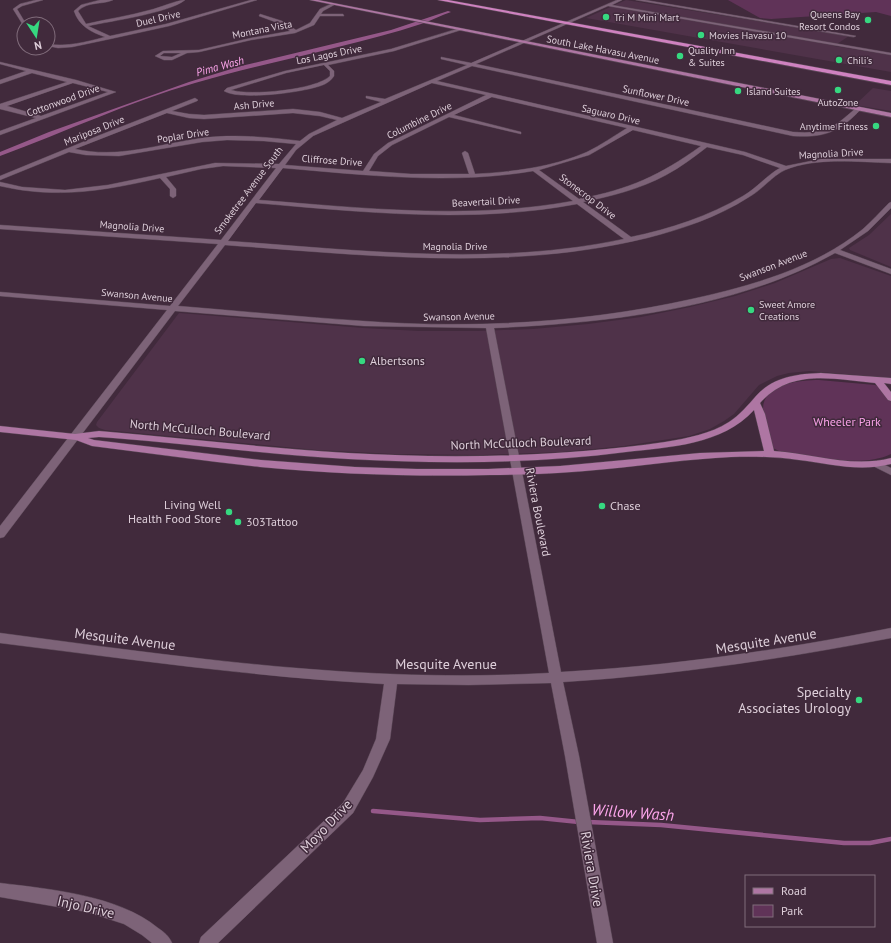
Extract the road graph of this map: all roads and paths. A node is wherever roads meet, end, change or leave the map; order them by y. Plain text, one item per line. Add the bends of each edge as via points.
1 (41, 0) edge
2 (111, 0) edge
3 (183, 0) edge
4 (255, 0) edge
5 (312, 0) edge
6 (440, 0) edge
7 (620, 0) edge
8 (638, 0) edge
9 (332, 5) junction
10 (606, 5) junction
11 (688, 8) junction
12 (319, 15) junction
13 (343, 15) dead end
14 (19, 16) edge
15 (260, 16) dead end
16 (671, 16) junction
17 (565, 23) junction
18 (85, 25) junction
19 (448, 28) junction
20 (459, 30) junction
21 (295, 32) junction
22 (435, 36) junction
23 (110, 38) junction
24 (522, 42) junction
25 (839, 45) junction
26 (56, 46) edge
27 (186, 52) junction
28 (891, 54) edge
29 (443, 58) dead end
30 (0, 63) edge
31 (324, 64) junction
32 (470, 64) junction
33 (32, 71) junction
34 (74, 81) junction
35 (0, 82) edge
36 (431, 82) junction
37 (891, 83) edge
38 (491, 95) junction
39 (368, 97) dead end
40 (195, 100) dead end
41 (385, 102) junction
42 (0, 106) edge
43 (858, 109) junction
44 (167, 111) junction
45 (891, 115) edge
46 (450, 116) junction
47 (42, 118) junction
48 (342, 120) junction
49 (632, 128) junction
50 (0, 133) edge
51 (519, 134) dead end
52 (300, 143) junction
53 (706, 145) junction
54 (69, 150) junction
55 (465, 153) dead end
56 (891, 161) edge
57 (279, 167) junction
58 (786, 168) junction
59 (534, 169) junction
60 (365, 172) junction
61 (161, 176) junction
62 (473, 176) junction
63 (0, 178) edge
64 (0, 184) edge
65 (173, 196) dead end
66 (253, 201) junction
67 (579, 201) junction
68 (891, 204) edge
69 (0, 227) edge
70 (629, 239) junction
71 (222, 242) junction
72 (835, 251) junction
73 (891, 272) edge
74 (0, 294) edge
75 (171, 309) junction
76 (490, 326) junction
77 (878, 381) junction
78 (891, 381) edge
79 (891, 398) edge
80 (755, 403) junction
81 (0, 429) edge
82 (75, 437) junction
83 (770, 454) junction
84 (346, 456) junction
85 (514, 458) junction
86 (891, 460) edge
87 (286, 465) junction
88 (879, 465) junction
89 (517, 471) junction
90 (891, 472) edge
91 (4, 522) edge
92 (0, 534) edge
93 (891, 632) edge
94 (0, 638) edge
95 (556, 678) junction
96 (391, 679) junction
97 (0, 890) edge
98 (164, 943) edge
99 (207, 943) edge
100 (605, 943) edge

1 - 14 street via 15,9
2 - 18 street via 77,9 78,18
3 - 18 street via 148,12
4 - 23 street, Duel Drive via 181,22
5 - 9 main road, South Lake Havasu Avenue
6 - 17 highway
7 - 10 street, Smoketree Avenue South
8 - 11 street
9 - 12 street, Montana Vista via 322,9
9 - 19 main road, South Lake Havasu Avenue
10 - 16 street
10 - 17 street, Smoketree Avenue South
11 - 16 street
11 - 25 street via 854,36
12 - 13 street
12 - 21 street, Montana Vista via 312,24
15 - 21 street via 283,24
16 - 25 street
17 - 24 street, Smoketree Avenue South
17 - 37 highway
18 - 23 street
19 - 20 main road, South Lake Havasu Avenue
19 - 22 street, Los Lagos Drive
20 - 22 street, Los Lagos Drive
20 - 24 main road, South Lake Havasu Avenue
21 - 27 street, Montana Vista
22 - 31 street, Los Lagos Drive via 392,50
23 - 26 street, Duel Drive
24 - 32 street, Smoketree Avenue South
24 - 43 main road, South Lake Havasu Avenue
25 - 28 street
27 - 27 street, Montana Vista via 169,51 157,55 160,58 170,58 179,57
29 - 32 street, Sunflower Drive
30 - 33 street, Cottonwood Drive
31 - 31 street, Los Lagos Drive via 332,71 332,76 326,82 314,86 238,94 227,91 270,76
32 - 36 street, Smoketree Avenue South
32 - 43 street, Sunflower Drive via 810,136 830,132
33 - 34 street, Cottonwood Drive
33 - 35 street
34 - 42 street
34 - 47 street, Cottonwood Drive via 113,92
36 - 38 street, Saguaro Drive
36 - 41 street, Smoketree Avenue South
38 - 46 street, Columbine Drive
38 - 49 street, Saguaro Drive
39 - 41 street
40 - 44 street, Mariposa Drive
41 - 48 street, Smoketree Avenue South
42 - 47 street
43 - 45 main road, South Lake Havasu Avenue
44 - 48 street, Ash Drive via 204,117 293,111 315,113
44 - 54 street, Mariposa Drive
46 - 51 street
46 - 60 street, Columbine Drive via 384,148
47 - 50 street, Cottonwood Drive
48 - 52 street, Smoketree Avenue South
49 - 53 street, Saguaro Drive
49 - 59 street, Cliffrose Drive via 588,154
52 - 54 street, Poplar Drive via 229,138 202,140 116,155 91,155
52 - 57 street, Smoketree Avenue South
53 - 58 street, Saguaro Drive via 745,154
53 - 67 street, Beavertail Drive via 675,167 649,180 616,192
54 - 63 street, Mariposa Drive
55 - 62 street
56 - 58 street, Magnolia Drive via 815,162
57 - 60 street, Cliffrose Drive
57 - 61 street, Cliffrose Drive via 218,164
57 - 66 street, Smoketree Avenue South
58 - 70 street, Magnolia Drive via 776,173 756,191 722,210 677,227
59 - 62 street, Cliffrose Drive
59 - 67 street, Stonecrop Drive
60 - 62 street, Cliffrose Drive
61 - 64 street, Cliffrose Drive via 104,188 68,192 33,191
61 - 65 street via 173,189
66 - 67 street, Beavertail Drive via 454,213 505,211
66 - 71 street, Smoketree Avenue South
67 - 70 street, Stonecrop Drive
68 - 72 street, Swanson Avenue via 867,229
69 - 71 street, Magnolia Drive
70 - 71 street, Magnolia Drive via 551,251 453,257
71 - 75 street, Smoketree Avenue South
72 - 73 street
72 - 76 street, Swanson Avenue via 770,280 686,304 586,320
74 - 75 street, Swanson Avenue
75 - 76 street, Swanson Avenue via 420,327
75 - 82 street, Smoketree Avenue South
76 - 85 street, Riviera Boulevard
77 - 78 main road, North McCulloch Boulevard
77 - 79 main road
77 - 80 main road, North McCulloch Boulevard via 794,378 767,389
80 - 83 main road
80 - 85 main road, North McCulloch Boulevard via 732,424 697,439 630,449
81 - 82 main road
82 - 84 main road, North McCulloch Boulevard via 99,434
82 - 87 main road, North McCulloch Boulevard via 92,443
82 - 91 street, Smoketree Avenue South
83 - 88 main road, North McCulloch Boulevard via 852,466
83 - 89 main road, North McCulloch Boulevard via 691,456 605,466
84 - 85 main road, North McCulloch Boulevard
84 - 87 main road via 336,461 293,460
85 - 89 street, Riviera Boulevard
86 - 88 main road
87 - 89 main road, North McCulloch Boulevard via 410,472
88 - 90 street
89 - 95 street, Riviera Boulevard
91 - 92 street, Smoketree Avenue South
93 - 95 street, Mesquite Avenue via 806,650 706,665
94 - 96 street, Mesquite Avenue via 238,668 321,676
95 - 96 street, Mesquite Avenue
95 - 100 street, Riviera Drive
96 - 99 street, Moyo Drive via 384,739 348,808
97 - 98 street, Injo Drive via 103,909 126,917

